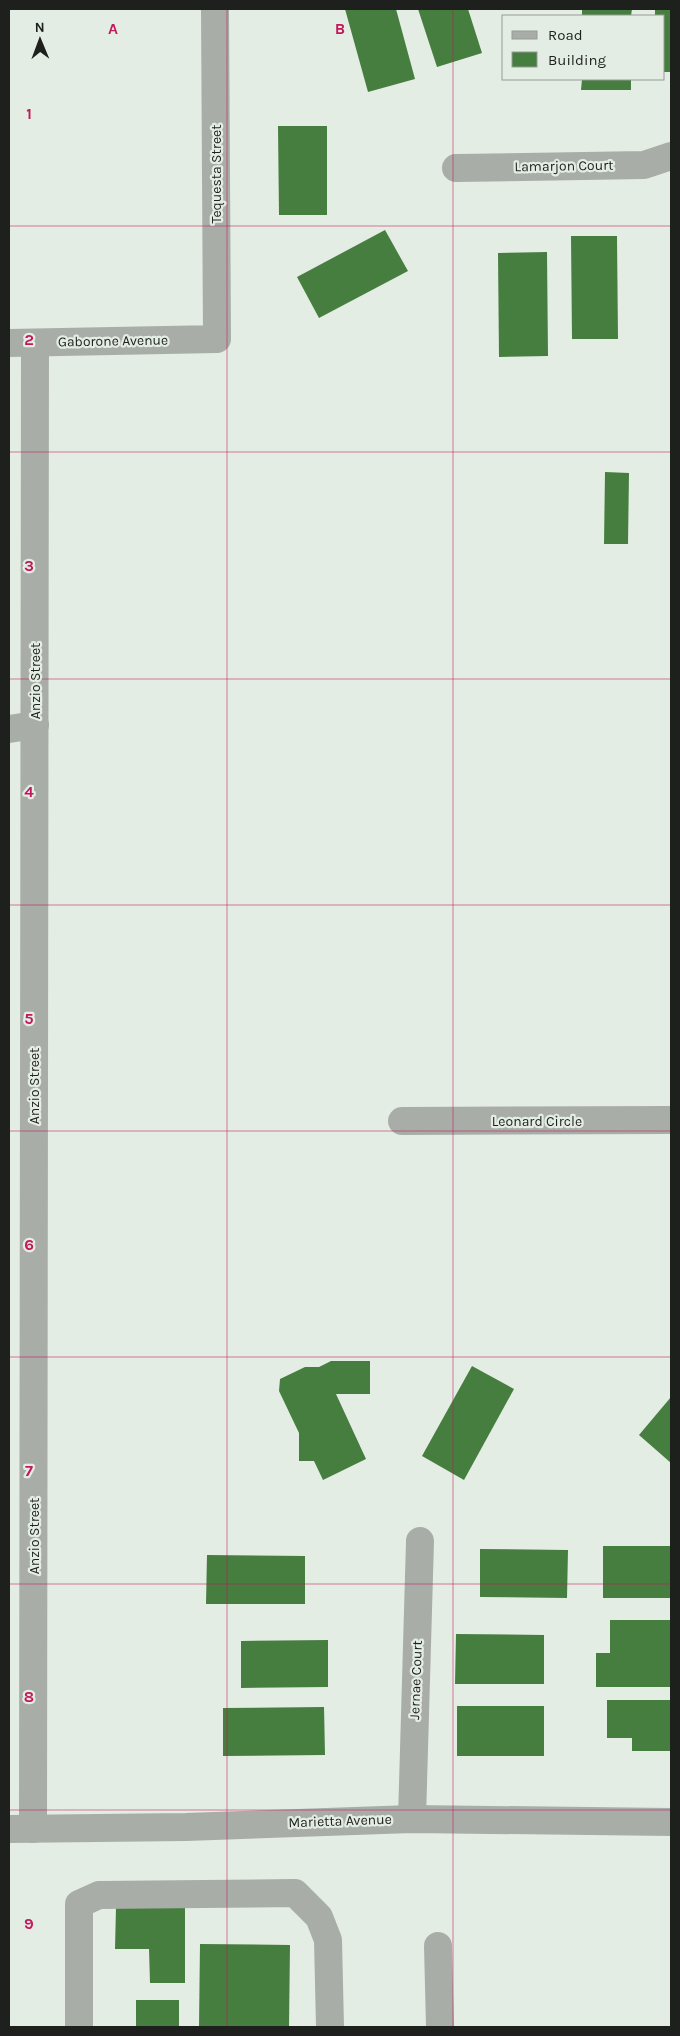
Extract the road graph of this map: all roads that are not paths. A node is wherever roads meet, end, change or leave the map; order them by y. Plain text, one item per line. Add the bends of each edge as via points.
1 (215, 9) edge
2 (671, 156) edge
3 (456, 168) dead end
4 (217, 339) joint
5 (35, 342) junction
6 (9, 343) edge
7 (22, 727) edge
8 (671, 1120) edge
9 (402, 1121) dead end
10 (420, 1541) dead end
11 (412, 1819) junction
12 (671, 1822) edge
13 (21, 1829) edge
14 (438, 1946) dead end
15 (79, 2027) edge
16 (330, 2027) edge
17 (440, 2027) edge

1 - 4 street, Tequesta Street
2 - 3 street, Lamarjon Court via 644,165
4 - 5 street, Gaborone Avenue
5 - 6 street, Gaborone Avenue
5 - 7 street, Anzio Street
7 - 13 street, Anzio Street
8 - 9 street, Leonard Circle
10 - 11 street, Jernae Court
11 - 12 street, Marietta Avenue
11 - 13 street, Marietta Avenue
14 - 17 street
15 - 16 street via 80,1904 99,1895 285,1894 295,1894 319,1917 328,1940

